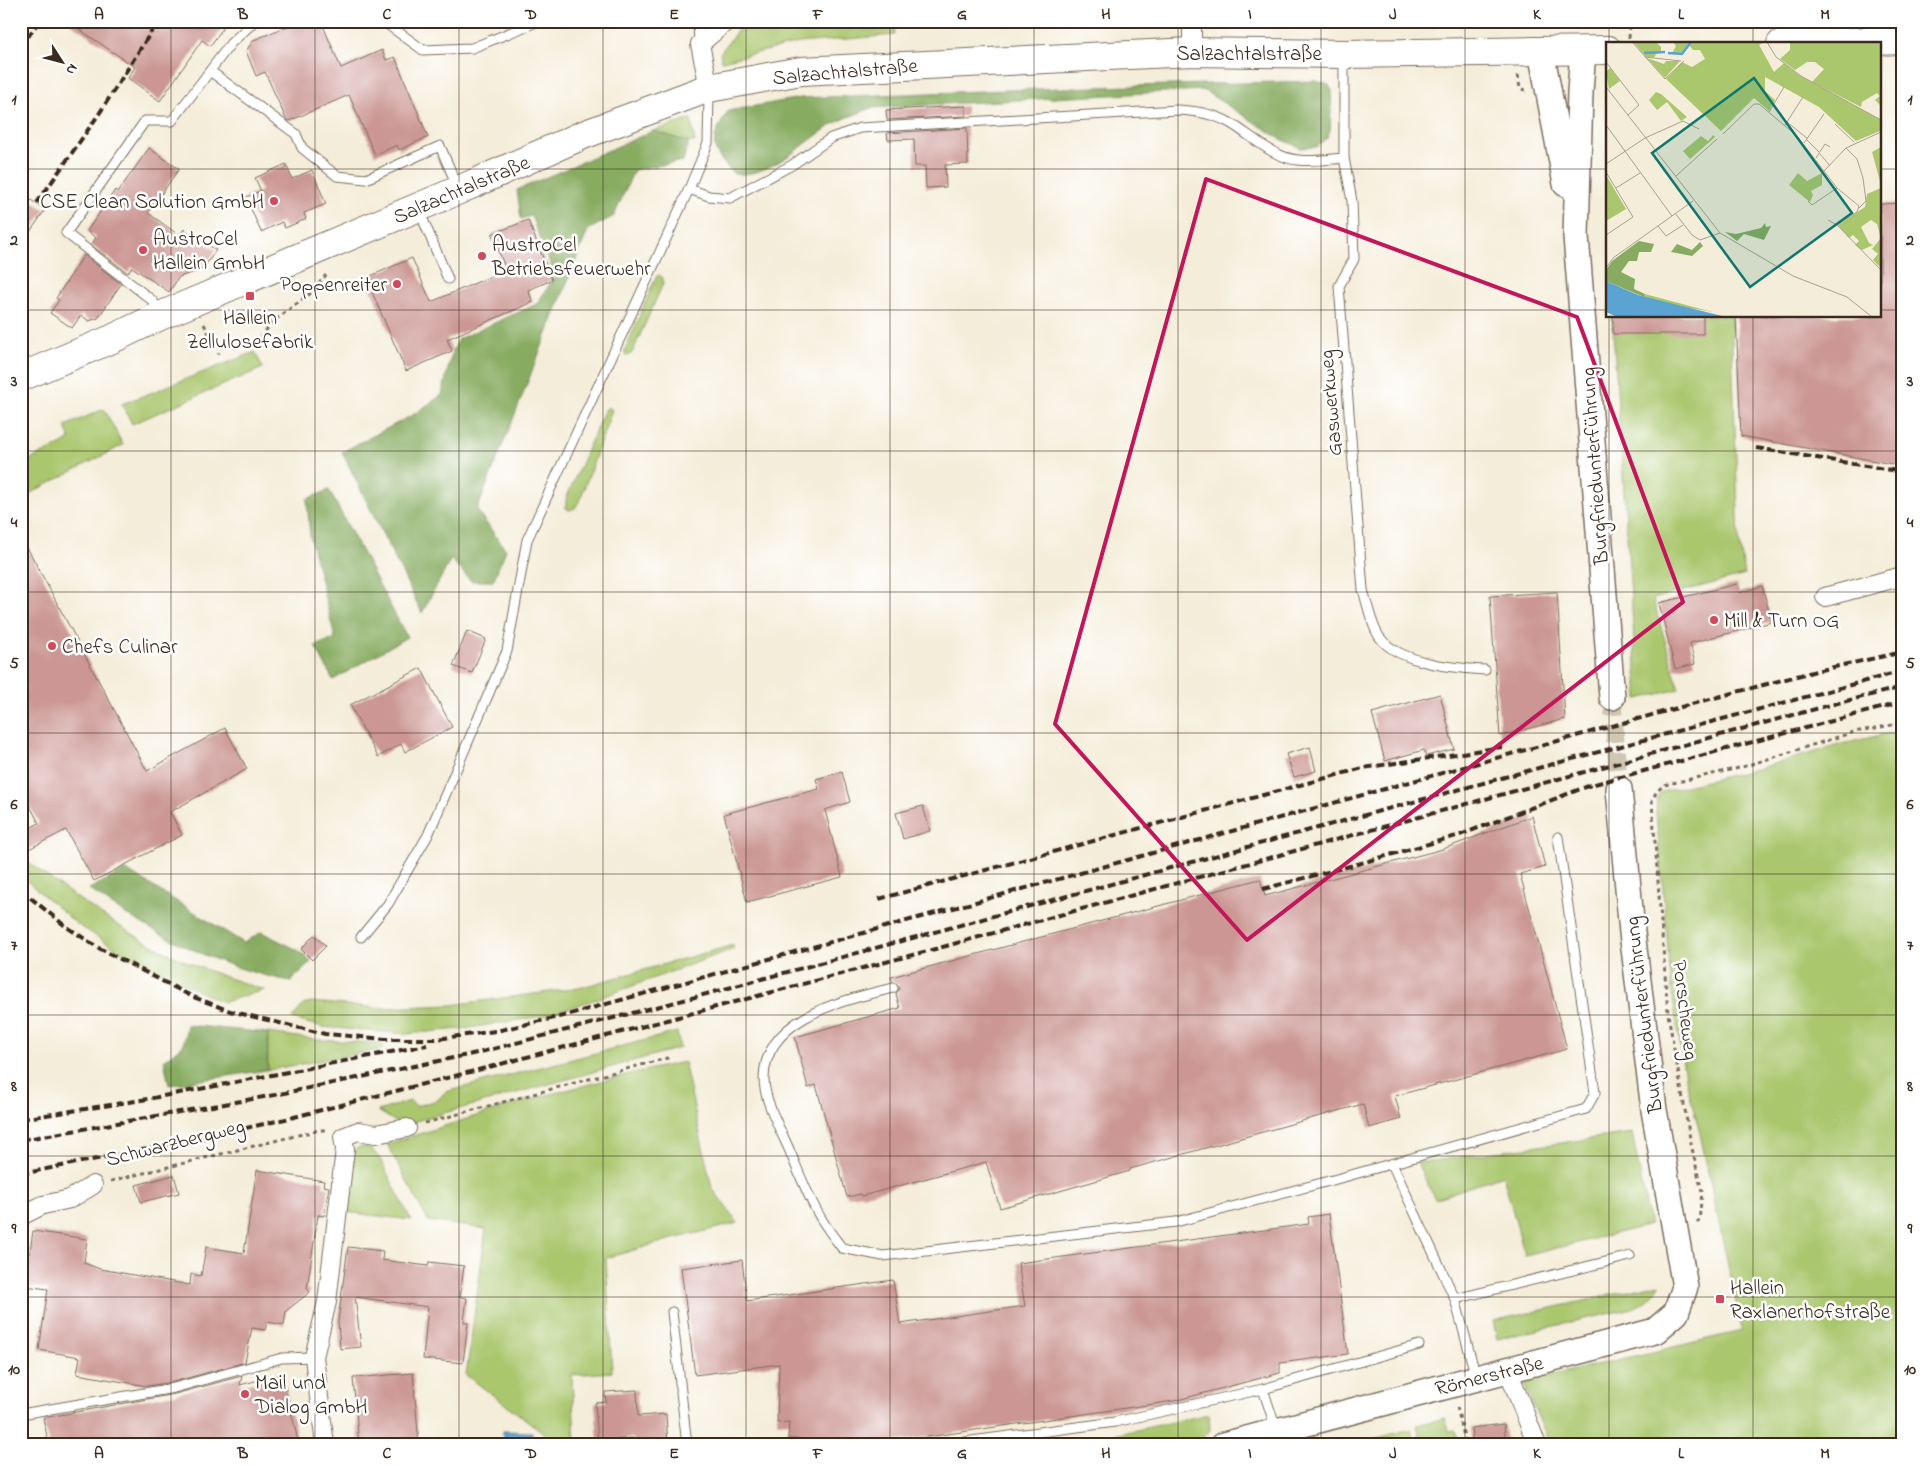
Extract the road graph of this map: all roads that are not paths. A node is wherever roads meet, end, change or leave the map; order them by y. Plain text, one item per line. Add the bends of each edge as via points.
1 (255, 21) edge
2 (383, 21) edge
3 (539, 21) edge
4 (698, 21) edge
5 (727, 21) edge
6 (1192, 21) edge
7 (1900, 40) edge
8 (1840, 42) edge
9 (700, 44) junction
10 (1596, 50) edge
11 (1541, 51) junction
12 (1192, 52) junction
13 (1344, 54) junction
14 (210, 72) junction
15 (709, 88) junction
16 (1344, 158) junction
17 (689, 189) junction
18 (459, 190) junction
19 (418, 208) junction
20 (1576, 236) junction
21 (448, 279) dead end
22 (169, 312) junction
23 (21, 377) edge
24 (1903, 576) edge
25 (1825, 596) dead end
26 (1485, 670) dead end
27 (1612, 697) tunnel mouth
28 (1619, 789) tunnel mouth
29 (1558, 837) dead end
30 (361, 937) dead end
31 (893, 988) dead end
32 (407, 1128) road end
33 (1392, 1164) junction
34 (93, 1185) road end
35 (21, 1216) edge
36 (1678, 1240) joint
37 (1630, 1256) dead end
38 (1455, 1300) junction
39 (672, 1312) dead end
40 (1419, 1345) dead end
41 (314, 1357) junction
42 (1508, 1370) junction
43 (1476, 1378) junction
44 (1263, 1389) junction
45 (21, 1414) edge
46 (1280, 1438) edge
47 (325, 1445) edge
48 (687, 1445) edge
49 (941, 1445) edge
50 (1224, 1445) edge
51 (1537, 1445) edge

1 - 14 lane via 232,43
2 - 3 lane via 423,50 472,48
4 - 9 lane
5 - 9 street
6 - 12 street
7 - 8 main road
9 - 15 street
10 - 11 main road, Salzachtalstraße
10 - 20 street, Burgfriedunterführung via 1579,109
11 - 13 main road, Salzachtalstraße
11 - 20 street, Burgfriedunterführung
12 - 13 main road, Salzachtalstraße
12 - 15 main road, Salzachtalstraße via 801,71
13 - 16 lane, Gaswerkweg
14 - 18 lane via 296,134 302,148 337,176 366,179 440,146
14 - 22 lane via 172,121 145,121 66,233
15 - 17 lane via 708,143
15 - 18 main road, Salzachtalstraße via 583,135
16 - 17 lane via 1296,160 1279,154 1228,122 1201,112 1178,110 860,128 831,138 792,165 730,198
16 - 26 lane, Gaswerkweg via 1352,201 1354,258 1338,286 1363,590 1376,632 1388,646 1414,660
17 - 30 lane via 527,540 507,651 432,826 388,904
18 - 19 main road, Salzachtalstraße
19 - 21 lane
19 - 22 main road, Salzachtalstraße
20 - 27 street, Burgfriedunterführung
22 - 23 main road, Salzachtalstraße
24 - 25 street
28 - 36 street, Burgfriedunterführung via 1632,932 1654,1110
29 - 33 lane via 1595,1093 1586,1109
31 - 33 lane via 831,1004 806,1017 782,1036 768,1053 764,1080 770,1108 821,1220 842,1248 883,1256 1176,1222
32 - 41 street via 376,1134 358,1132 343,1137 345,1149 327,1302
33 - 38 lane
34 - 35 street, Schwarzbergweg via 70,1199
36 - 42 street, Römerstraße via 1685,1288 1676,1313 1655,1331
37 - 38 lane
38 - 43 lane
39 - 48 lane
40 - 44 lane
41 - 45 lane via 282,1358 174,1388
41 - 47 street
42 - 43 street, Römerstraße
42 - 51 street
43 - 46 street, Römerstraße
44 - 46 lane
44 - 49 lane via 1115,1422
46 - 50 street, Römerstraße

